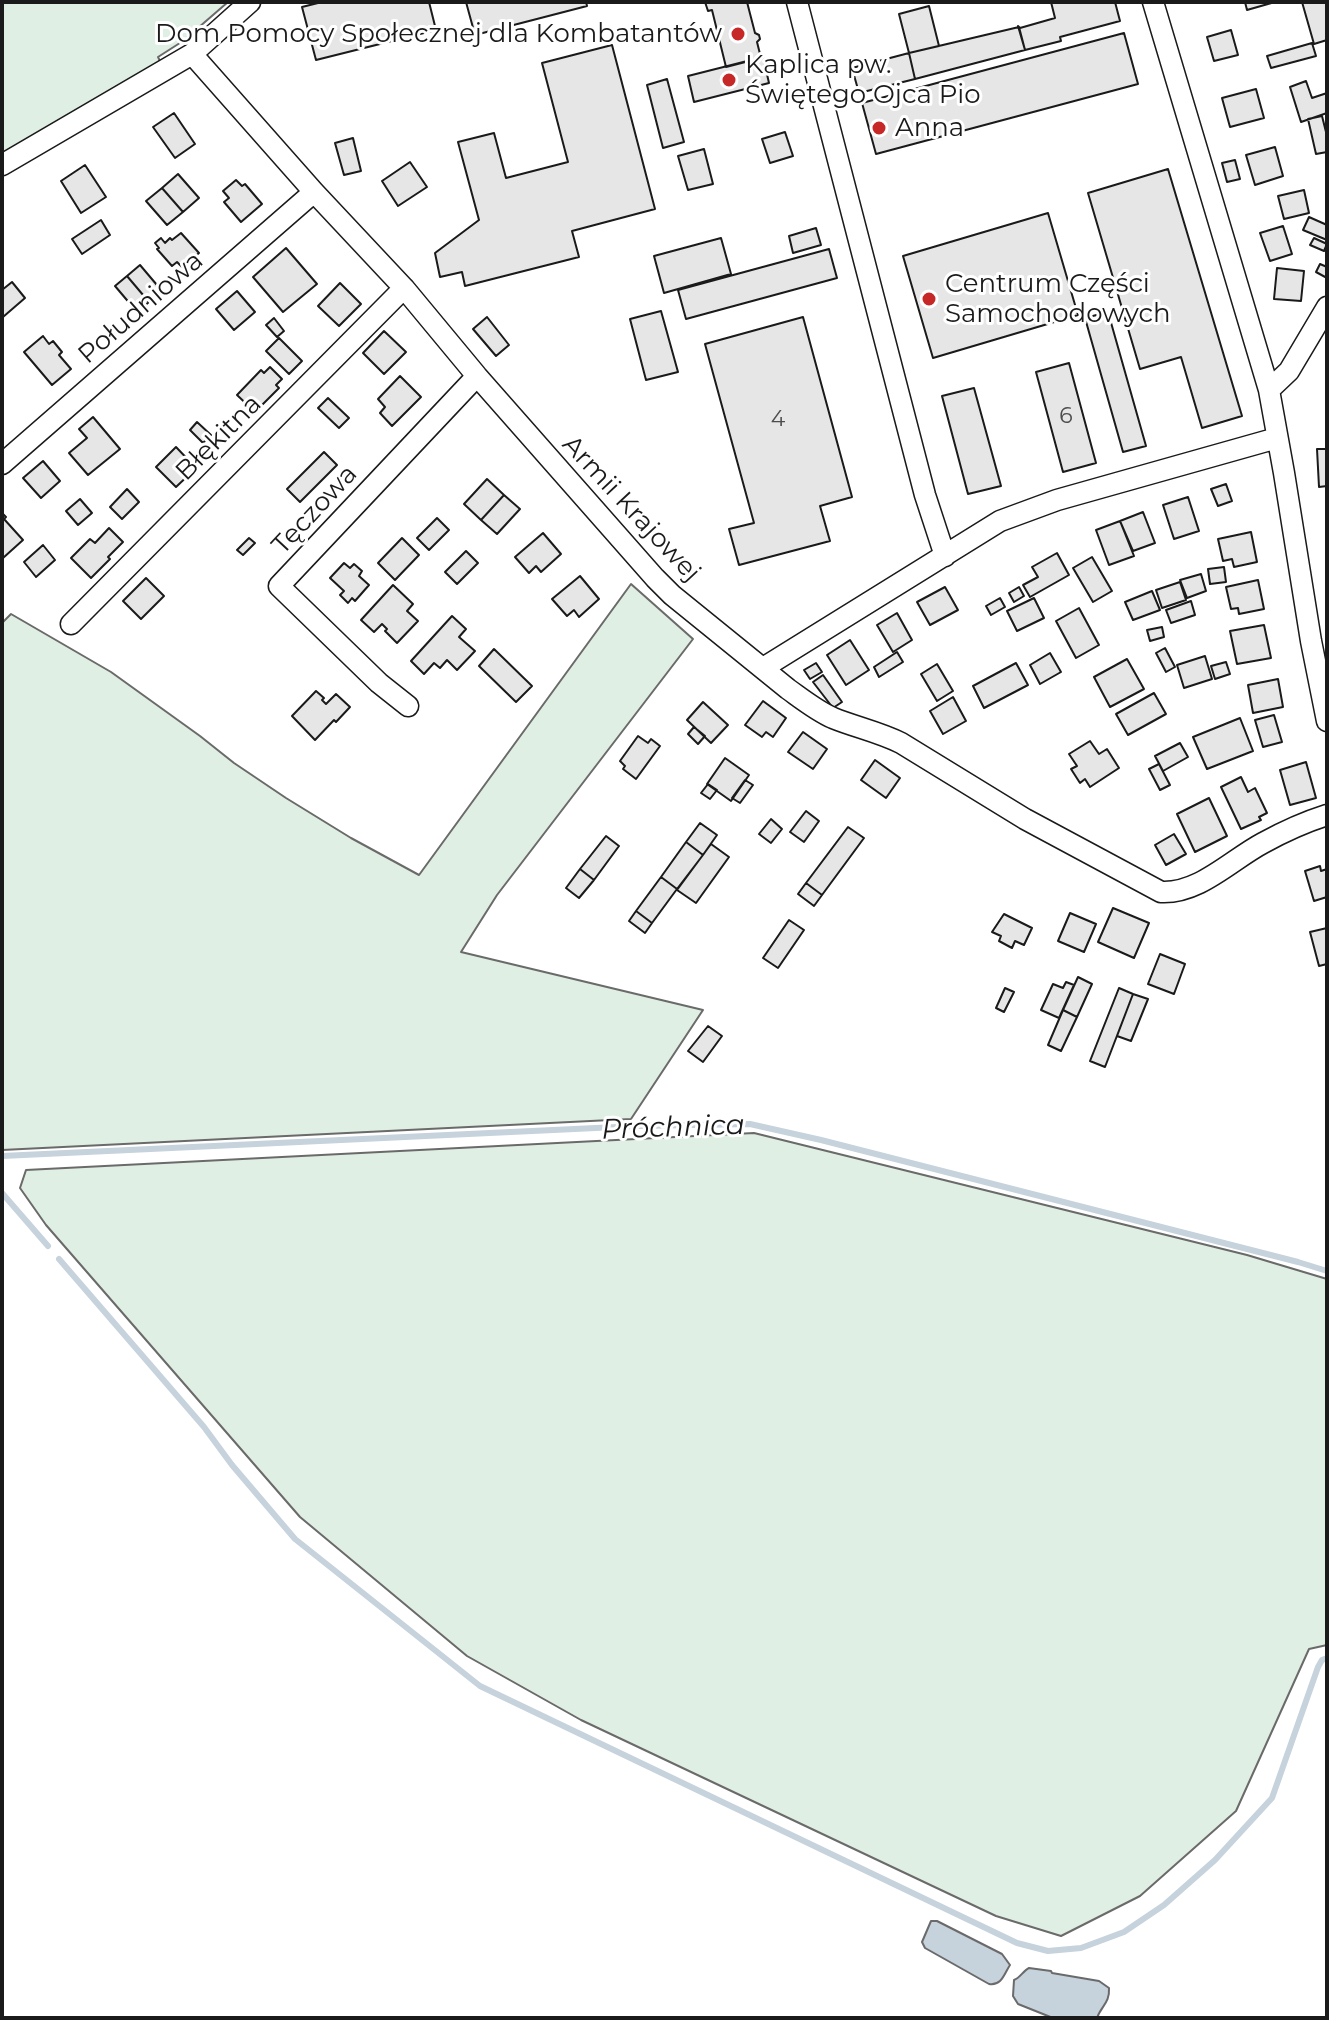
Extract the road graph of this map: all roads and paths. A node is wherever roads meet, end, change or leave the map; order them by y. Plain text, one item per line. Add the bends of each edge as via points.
1 (250, 2) edge
2 (797, 2) edge
3 (1153, 2) edge
4 (192, 54) junction
5 (2, 165) edge
6 (314, 192) junction
7 (404, 288) junction
8 (1327, 307) edge
9 (477, 376) junction
10 (1269, 390) junction
11 (1277, 438) junction
12 (2, 464) edge
13 (945, 556) junction
14 (71, 624) dead end
15 (763, 668) junction
16 (408, 706) dead end
17 (1327, 721) edge
18 (1327, 815) edge

1 - 4 street
2 - 13 street
3 - 10 street
4 - 5 street
4 - 6 street, Armii Krajowej
6 - 7 street, Armii Krajowej
6 - 12 street, Południowa
7 - 9 street, Armii Krajowej
7 - 14 street, Błękitna
8 - 10 street via 1289,371
9 - 15 street, Armii Krajowej via 672,595
9 - 16 street, Tęczowa via 279,586
10 - 11 street
11 - 13 street via 1027,510
11 - 17 street
13 - 15 street
15 - 18 street, Armii Krajowej via 829,716 901,743 1025,819 1161,892 1194,885 1261,843

